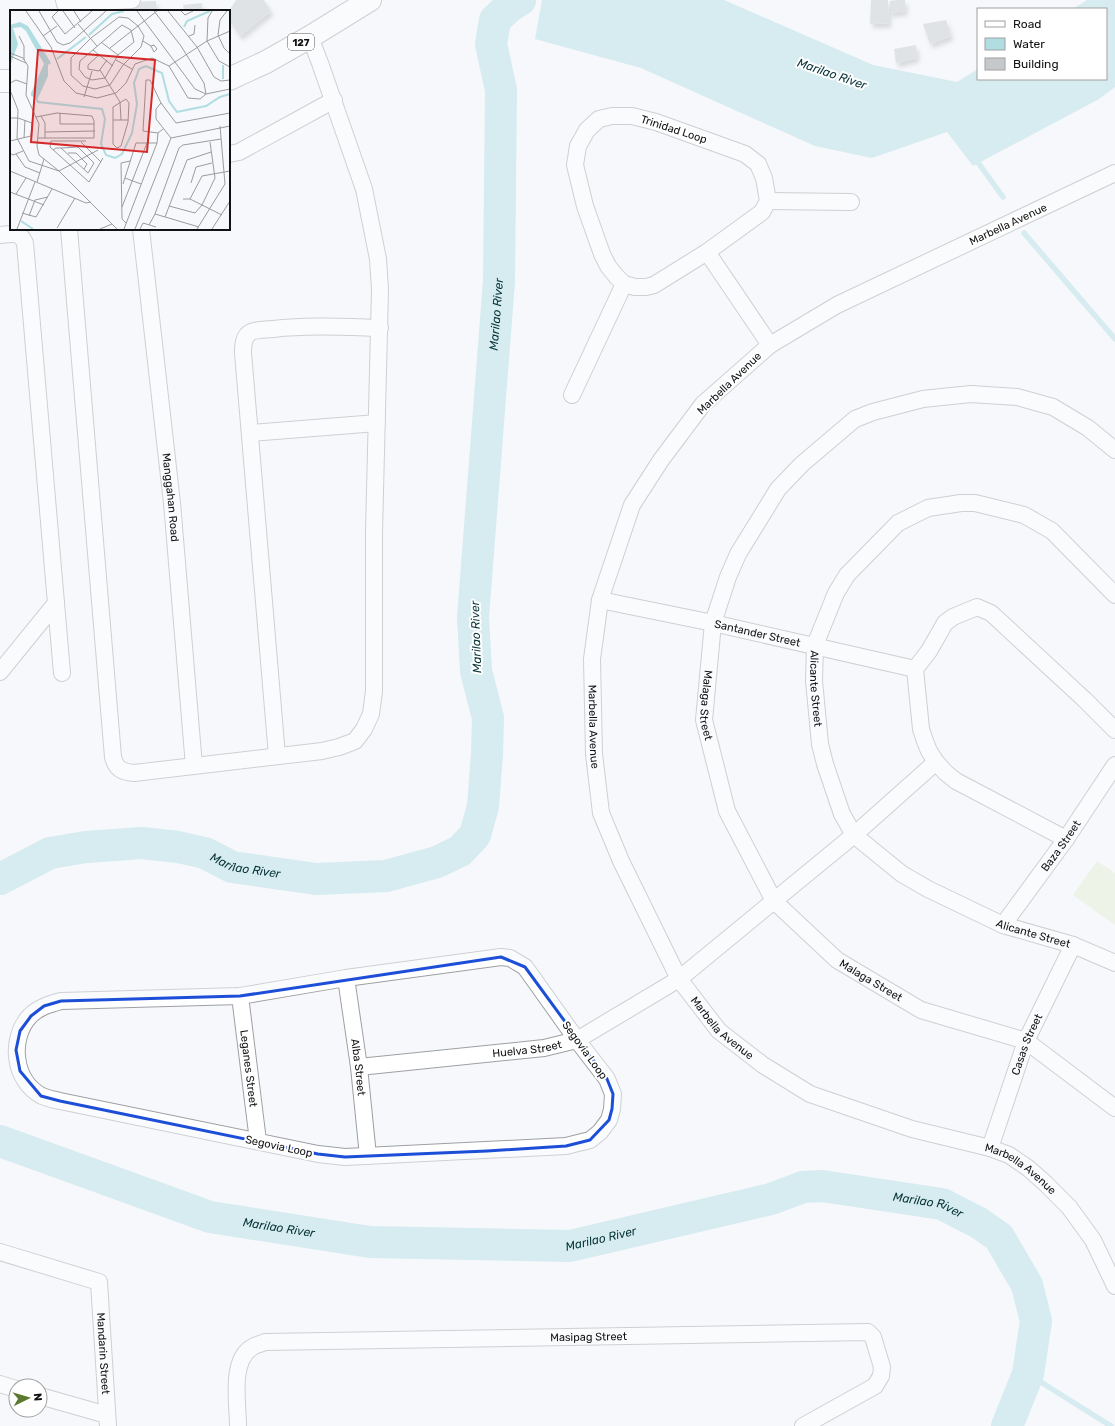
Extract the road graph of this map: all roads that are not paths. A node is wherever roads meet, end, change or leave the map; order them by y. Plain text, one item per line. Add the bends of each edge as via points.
1 (132, 0) edge
2 (370, 0) edge
3 (64, 2) edge
4 (310, 37) junction
5 (230, 79) edge
6 (334, 100) junction
7 (230, 154) edge
8 (1115, 173) edge
9 (768, 201) junction
10 (851, 202) dead end
11 (69, 230) edge
12 (141, 230) edge
13 (0, 235) edge
14 (707, 252) junction
15 (624, 284) junction
16 (380, 328) junction
17 (770, 345) junction
18 (572, 395) dead end
19 (377, 423) junction
20 (250, 434) junction
21 (1115, 450) edge
22 (1115, 595) edge
23 (600, 600) junction
24 (56, 603) junction
25 (713, 623) junction
26 (815, 645) junction
27 (915, 669) junction
28 (0, 672) edge
29 (62, 673) dead end
30 (1115, 730) edge
31 (277, 756) junction
32 (936, 762) junction
33 (1115, 764) edge
34 (194, 766) junction
35 (854, 835) junction
36 (1066, 839) junction
37 (774, 901) junction
38 (1003, 925) junction
39 (1073, 945) junction
40 (1115, 963) edge
41 (346, 978) junction
42 (679, 979) junction
43 (240, 996) junction
44 (577, 1040) junction
45 (1026, 1041) junction
46 (359, 1067) junction
47 (1115, 1108) edge
48 (258, 1141) junction
49 (990, 1148) junction
50 (368, 1156) junction
51 (0, 1252) edge
52 (1115, 1286) edge
53 (48, 1399) edge
54 (107, 1420) edge
55 (238, 1426) edge
56 (803, 1426) edge

1 - 3 street
2 - 4 main road, 127
4 - 5 main road, 127
4 - 6 street
6 - 7 street via 239,152
6 - 16 street via 364,189 372,224 379,267
8 - 17 street, Marbella Avenue via 837,305
9 - 10 street
9 - 14 street via 762,212
9 - 15 street, Trinidad Loop via 764,178 758,164 745,154 632,116 612,116 599,120 587,130 578,146 575,165 602,254 608,266
11 - 34 street via 114,764 119,770 134,773
12 - 34 street, Manggahan Road via 172,503
13 - 24 street via 17,234 23,237 25,243
14 - 15 street via 654,285 635,287
14 - 17 street
15 - 18 street
16 - 19 street
16 - 20 street via 283,328 258,330 246,336 243,354
17 - 23 street, Marbella Avenue via 704,404 657,467 632,505
19 - 20 street
19 - 31 street via 372,714 355,741 322,751
20 - 31 street
21 - 25 street, Malaga Street via 1088,428 1053,407 1017,397 971,394 923,398 855,419 802,464 778,489 738,554
22 - 26 street, Alicante Street via 1052,531 1024,515 975,503 943,505 928,508 898,523 847,575 836,594
23 - 25 street, Santander Street
23 - 42 street, Marbella Avenue via 592,659 594,754 601,813 621,861
24 - 28 street
24 - 29 street
25 - 26 street, Santander Street
25 - 37 street, Malaga Street via 704,720 727,811
26 - 27 street, Santander Street
26 - 35 street, Alicante Street via 814,681 820,744 842,814
27 - 30 street via 945,624 953,617 977,607 991,613
27 - 32 street via 921,729
31 - 34 street
32 - 35 street, Huelva Street
32 - 36 street via 956,781
33 - 36 street, Baza Street
35 - 37 street, Huelva Street
35 - 38 street, Alicante Street via 902,874
36 - 38 street, Baza Street
37 - 42 street, Huelva Street
37 - 45 street, Malaga Street via 837,960 921,1010
38 - 39 street, Alicante Street
39 - 40 street, Alicante Street
39 - 45 street, Casas Street
41 - 43 street, Segovia Loop
41 - 44 street, Segovia Loop via 501,957 510,958 525,967
41 - 46 street, Alba Street
42 - 44 street, Huelva Street
42 - 49 street, Marbella Avenue via 719,1031 763,1065 810,1094 912,1129
43 - 48 street, Leganes Street
43 - 48 street, Segovia Loop via 61,1001 44,1006 30,1016 20,1031 16,1050 20,1072 29,1086 41,1096 60,1102
44 - 46 street, Huelva Street via 544,1048
44 - 50 street, Segovia Loop via 608,1079 613,1094 609,1120 590,1140 566,1146
45 - 47 street, Malaga Street
45 - 49 street, Casas Street
46 - 50 street, Alba Street
48 - 50 street, Segovia Loop via 318,1154
49 - 52 street, Marbella Avenue via 1009,1155 1022,1164 1059,1197 1093,1240
51 - 54 street, Mandarin Street via 99,1282
53 - 54 street
55 - 56 street, Masipag Street via 239,1362 250,1348 265,1342 868,1332 873,1337 882,1367 879,1382

